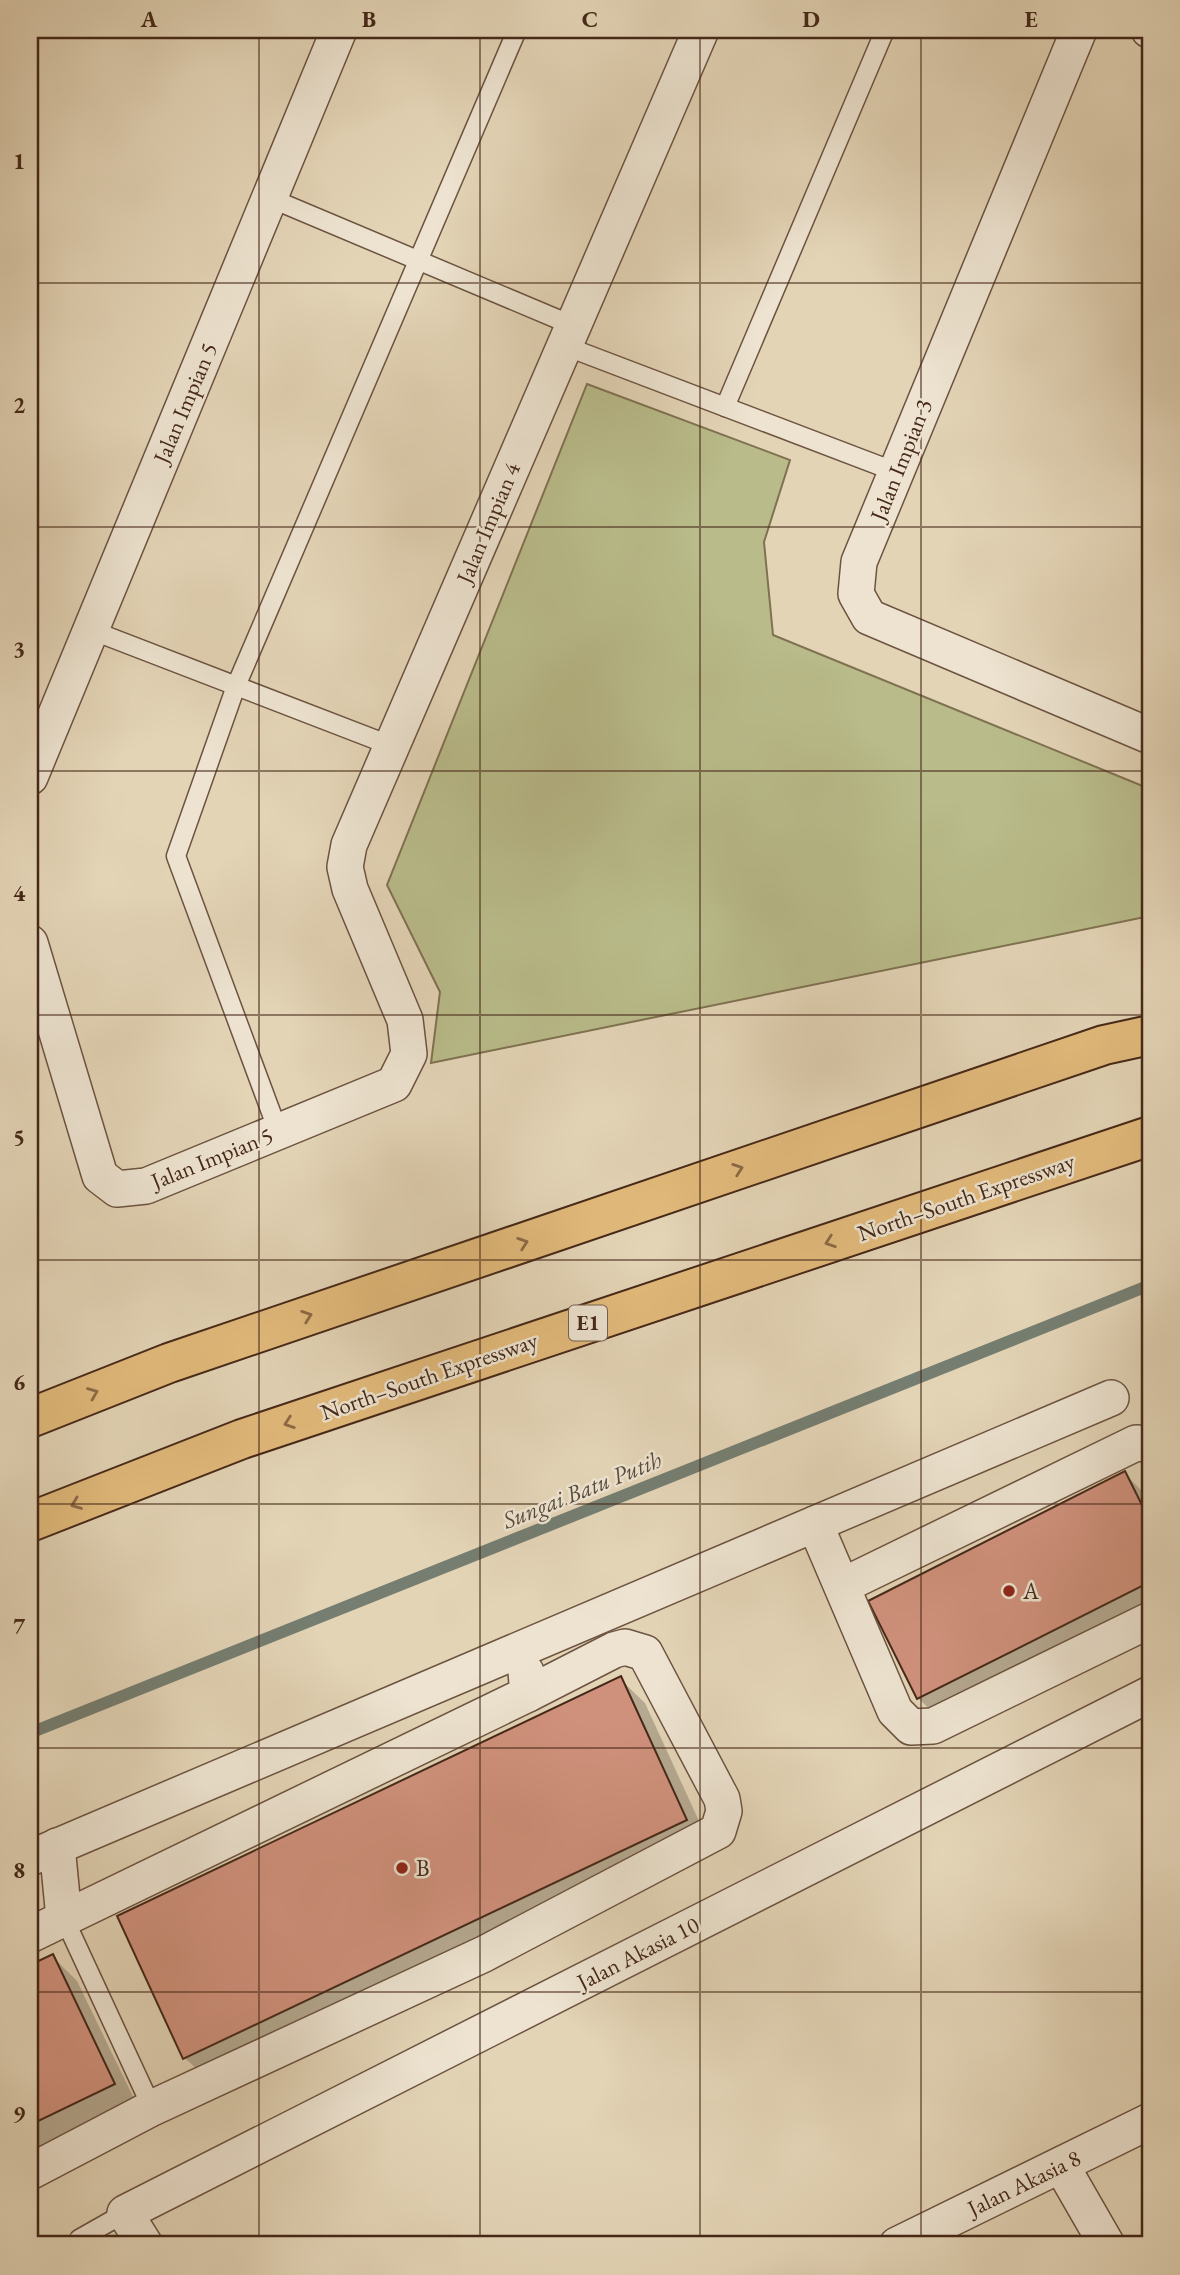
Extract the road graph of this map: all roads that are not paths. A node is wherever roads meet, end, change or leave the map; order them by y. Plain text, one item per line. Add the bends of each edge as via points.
1 (340, 30) edge
2 (517, 30) edge
3 (701, 30) edge
4 (885, 30) edge
5 (1079, 30) edge
6 (270, 198) junction
7 (419, 261) junction
8 (569, 336) junction
9 (725, 407) junction
10 (896, 472) junction
11 (90, 630) junction
12 (236, 686) junction
13 (1148, 728) edge
14 (392, 746) junction
15 (30, 777) edge
16 (30, 943) edge
17 (1150, 1035) edge
18 (394, 1084) joint
19 (278, 1131) junction
20 (1150, 1136) edge
21 (1111, 1398) dead end
22 (30, 1418) edge
23 (1150, 1444) edge
24 (30, 1522) edge
25 (815, 1524) junction
26 (842, 1586) junction
27 (1150, 1620) edge
28 (524, 1648) junction
29 (528, 1694) junction
30 (1150, 1694) edge
31 (43, 1852) edge
32 (64, 1919) junction
33 (30, 1935) edge
34 (152, 2108) junction
35 (1150, 2121) edge
36 (1061, 2165) junction
37 (30, 2172) edge
38 (125, 2213) junction
39 (79, 2239) dead end
40 (145, 2245) edge
41 (897, 2245) edge
42 (1107, 2245) edge

1 - 6 street, Jalan Impian 5
2 - 7 lane
3 - 8 street, Jalan Impian 4
4 - 9 lane
5 - 10 street, Jalan Impian 3
6 - 7 lane
6 - 11 street, Jalan Impian 5
7 - 8 lane
7 - 12 lane
8 - 9 lane
8 - 14 street, Jalan Impian 4
9 - 10 lane
10 - 13 street, Jalan Impian 3 via 859,562 856,594 869,617
11 - 12 lane
11 - 15 street, Jalan Impian 5
12 - 14 lane
12 - 19 lane via 176,856
14 - 18 street, Jalan Impian 4 via 349,845 345,867 405,1020 409,1054
16 - 19 street, Jalan Impian 5 via 100,1176 117,1189 146,1186
22 -> 17 highway via 169,1363 1091,1050
18 - 19 street, Jalan Impian 5
20 -> 24 highway, North–South Expressway / E1 via 242,1439
21 - 25 street
23 - 26 street via 1136,1443
25 - 26 street
25 - 28 street
26 - 27 street via 895,1711 911,1727 922,1729
28 - 29 street
28 - 31 street
29 - 32 street
29 - 34 street via 614,1650 625,1647 645,1653 722,1800 718,1831 484,1954
30 - 38 street, Jalan Akasia 10
31 - 32 street
32 - 33 street
32 - 34 lane
34 - 37 street
35 - 36 street, Jalan Akasia 8
36 - 41 street, Jalan Akasia 8
36 - 42 street
38 - 39 lane
38 - 40 street

